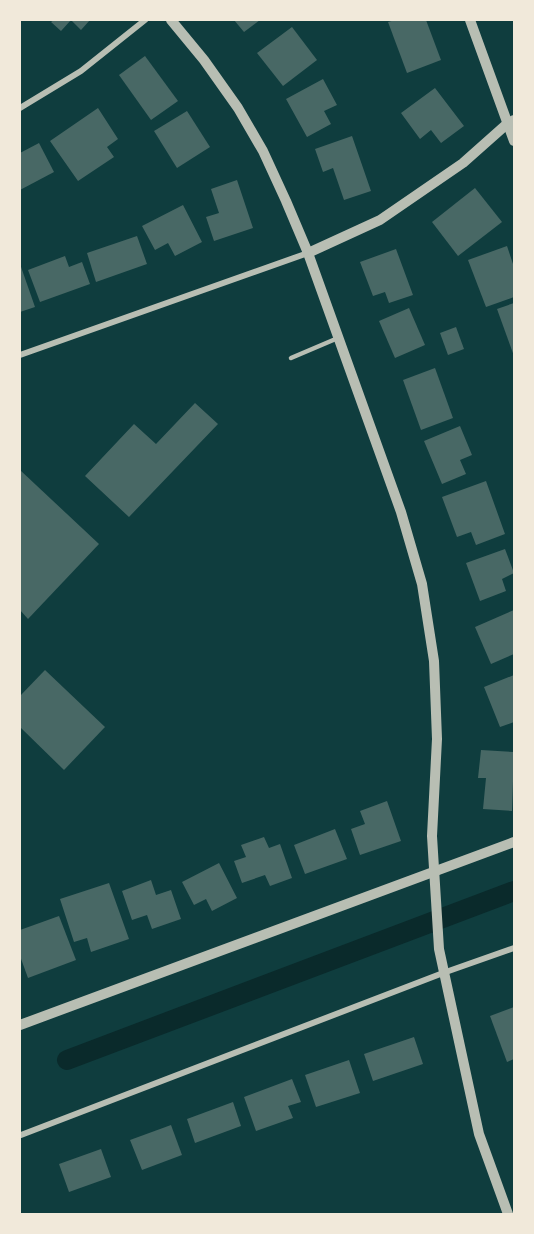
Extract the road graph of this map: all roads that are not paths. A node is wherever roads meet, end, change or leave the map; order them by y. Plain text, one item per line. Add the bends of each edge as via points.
1 (145, 20) edge
2 (171, 20) edge
3 (470, 20) edge
4 (20, 108) edge
5 (511, 122) edge
6 (514, 141) edge
7 (308, 253) junction
8 (339, 338) junction
9 (20, 355) edge
10 (291, 358) dead end
11 (514, 842) edge
12 (435, 872) junction
13 (514, 948) edge
14 (443, 973) junction
15 (20, 1024) edge
16 (21, 1135) dead end
17 (508, 1215) edge

1 - 4 street via 81,70
2 - 7 street via 238,108 263,151
3 - 5 street
5 - 6 street
5 - 7 street via 463,163 380,220
7 - 8 street
7 - 9 street
8 - 10 lane
8 - 12 street via 401,512 422,584 434,661
11 - 12 street
12 - 14 street
12 - 15 street
13 - 14 street
14 - 16 street
14 - 17 street via 478,1134

